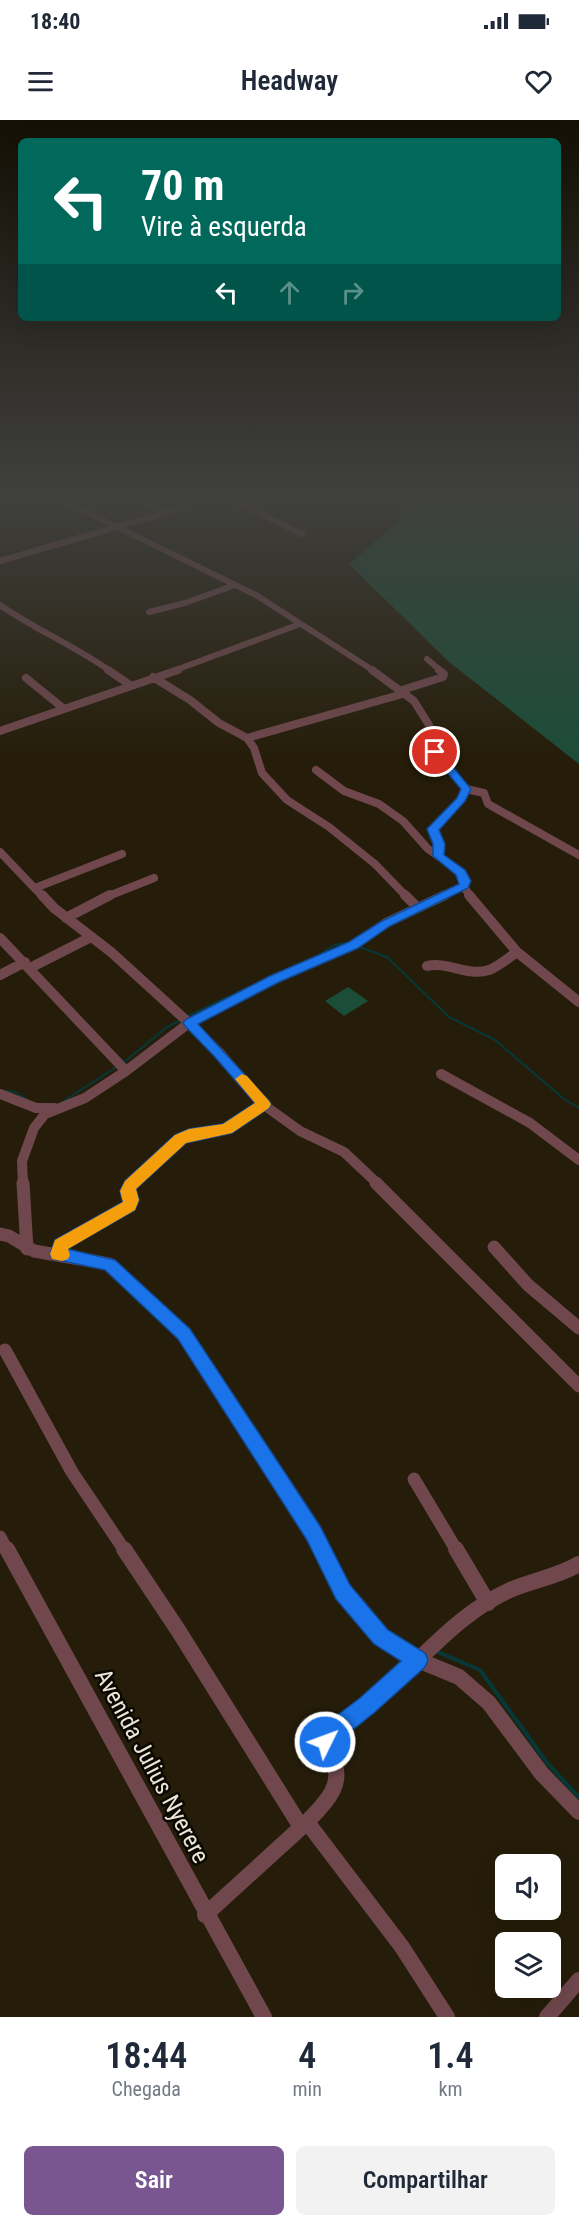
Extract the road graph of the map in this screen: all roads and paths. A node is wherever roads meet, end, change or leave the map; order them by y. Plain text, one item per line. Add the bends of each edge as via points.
1 (230, 583) edge
2 (235, 585) junction
3 (0, 605) edge
4 (148, 612) dead end
5 (300, 624) junction
6 (428, 659) dead end
7 (153, 677) junction
8 (26, 678) dead end
9 (130, 685) junction
10 (404, 691) junction
11 (63, 708) junction
12 (0, 731) edge
13 (247, 738) junction
14 (316, 770) dead end
15 (466, 789) junction
16 (0, 852) edge
17 (122, 854) dead end
18 (579, 855) edge
19 (438, 856) junction
20 (154, 878) dead end
21 (464, 886) junction
22 (35, 888) junction
23 (418, 908) junction
24 (66, 918) junction
25 (91, 937) junction
26 (0, 938) edge
27 (516, 952) junction
28 (27, 965) junction
29 (427, 966) dead end
30 (0, 975) edge
31 (579, 1002) edge
32 (189, 1023) junction
33 (126, 1071) junction
34 (441, 1074) dead end
35 (0, 1094) edge
36 (264, 1104) junction
37 (67, 1107) junction
38 (579, 1160) edge
39 (0, 1234) edge
40 (494, 1247) dead end
41 (27, 1249) junction
42 (58, 1254) junction
43 (579, 1328) edge
44 (5, 1350) dead end
45 (579, 1386) edge
46 (414, 1479) dead end
47 (0, 1537) edge
48 (579, 1564) edge
49 (488, 1604) junction
50 (418, 1660) junction
51 (579, 1812) edge
52 (304, 1824) junction
53 (205, 1916) junction
54 (579, 1980) edge
55 (264, 2017) edge
56 (447, 2017) edge
57 (547, 2017) edge

1 - 2 street
2 - 4 street
2 - 5 street
3 - 9 street via 32,627 83,652
5 - 7 street
5 - 10 street
6 - 10 street via 443,677
7 - 9 street
7 - 13 street
8 - 11 street
9 - 11 street
10 - 13 street
10 - 15 street via 429,725 438,756
11 - 12 street
13 - 23 street via 262,772 287,800 375,864
14 - 19 street via 344,791 379,804 403,821
15 - 18 street via 484,793 488,804
15 - 19 street via 462,799 433,829 439,844
16 - 22 street
17 - 22 street
19 - 21 street via 460,873
20 - 24 street
21 - 23 street
21 - 27 street
22 - 24 street
23 - 32 street via 354,945 275,979
24 - 25 street
25 - 28 street
25 - 32 street
26 - 28 street
27 - 29 street via 485,970
27 - 31 street
28 - 30 street
28 - 33 street
32 - 33 street
32 - 36 street
33 - 37 street
34 - 38 street via 535,1125
35 - 37 street via 10,1095 31,1109
36 - 42 street via 226,1129 181,1139 130,1185 129,1206 61,1245
36 - 45 street via 300,1131 344,1152 360,1166
37 - 41 street via 45,1114 39,1121 22,1161
39 - 41 street via 10,1235
40 - 43 street via 528,1285
41 - 42 street
42 - 50 street via 110,1264 184,1334 314,1533 343,1592 381,1637
44 - 52 street via 72,1472
46 - 49 street
47 - 53 street, Avenida Julius Nyerere
48 - 49 street via 560,1575 508,1590
49 - 50 street via 455,1624
50 - 51 street via 459,1677 489,1703 542,1774
50 - 52 street via 326,1738 336,1767 337,1785
52 - 53 street
52 - 56 street via 402,1947
53 - 55 street, Avenida Julius Nyerere
54 - 57 street

